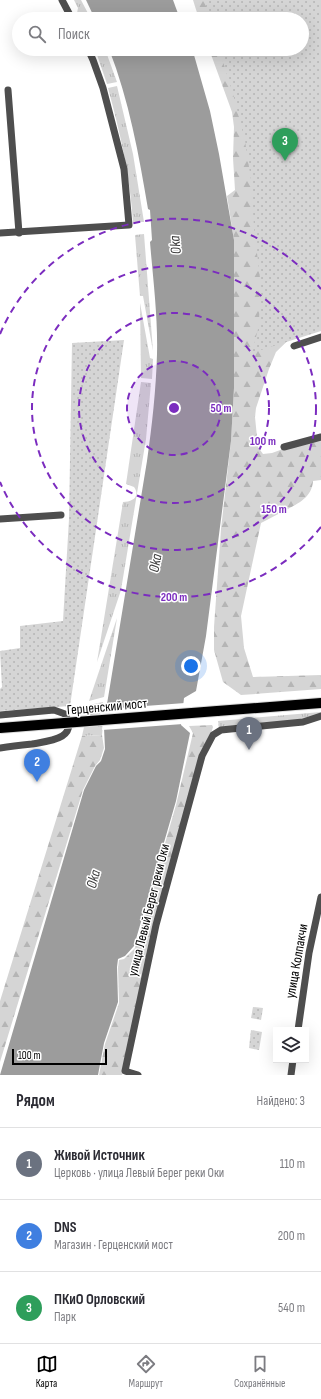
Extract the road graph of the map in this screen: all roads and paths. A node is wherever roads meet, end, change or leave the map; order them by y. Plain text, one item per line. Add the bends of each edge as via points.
1 (62, 0) edge
2 (68, 12) edge
3 (91, 56) edge
4 (8, 90) dead end
5 (0, 233) edge
6 (19, 233) junction
7 (321, 337) edge
8 (294, 346) dead end
9 (321, 437) edge
10 (284, 447) dead end
11 (61, 515) dead end
12 (0, 518) edge
13 (321, 703) edge
14 (0, 715) edge
15 (321, 716) edge
16 (0, 728) edge
17 (0, 748) edge
18 (321, 897) edge
19 (298, 1027) edge
20 (293, 1063) edge
21 (138, 1075) edge
22 (291, 1075) edge

1 - 2 street
3 - 6 street via 103,88 124,169 129,225
4 - 6 street
5 - 6 street
7 - 8 street
9 - 10 street
11 - 12 street
13 - 16 main road, Герценский мост, bridge
14 - 17 street via 54,710 65,714 68,723 66,732 60,738
15 - 21 street, улица Левый Берег реки Оки via 304,722 221,730 213,735 208,744 202,756 156,925 125,1071
18 - 19 street, улица Колпакчи via 309,953
20 - 22 street

